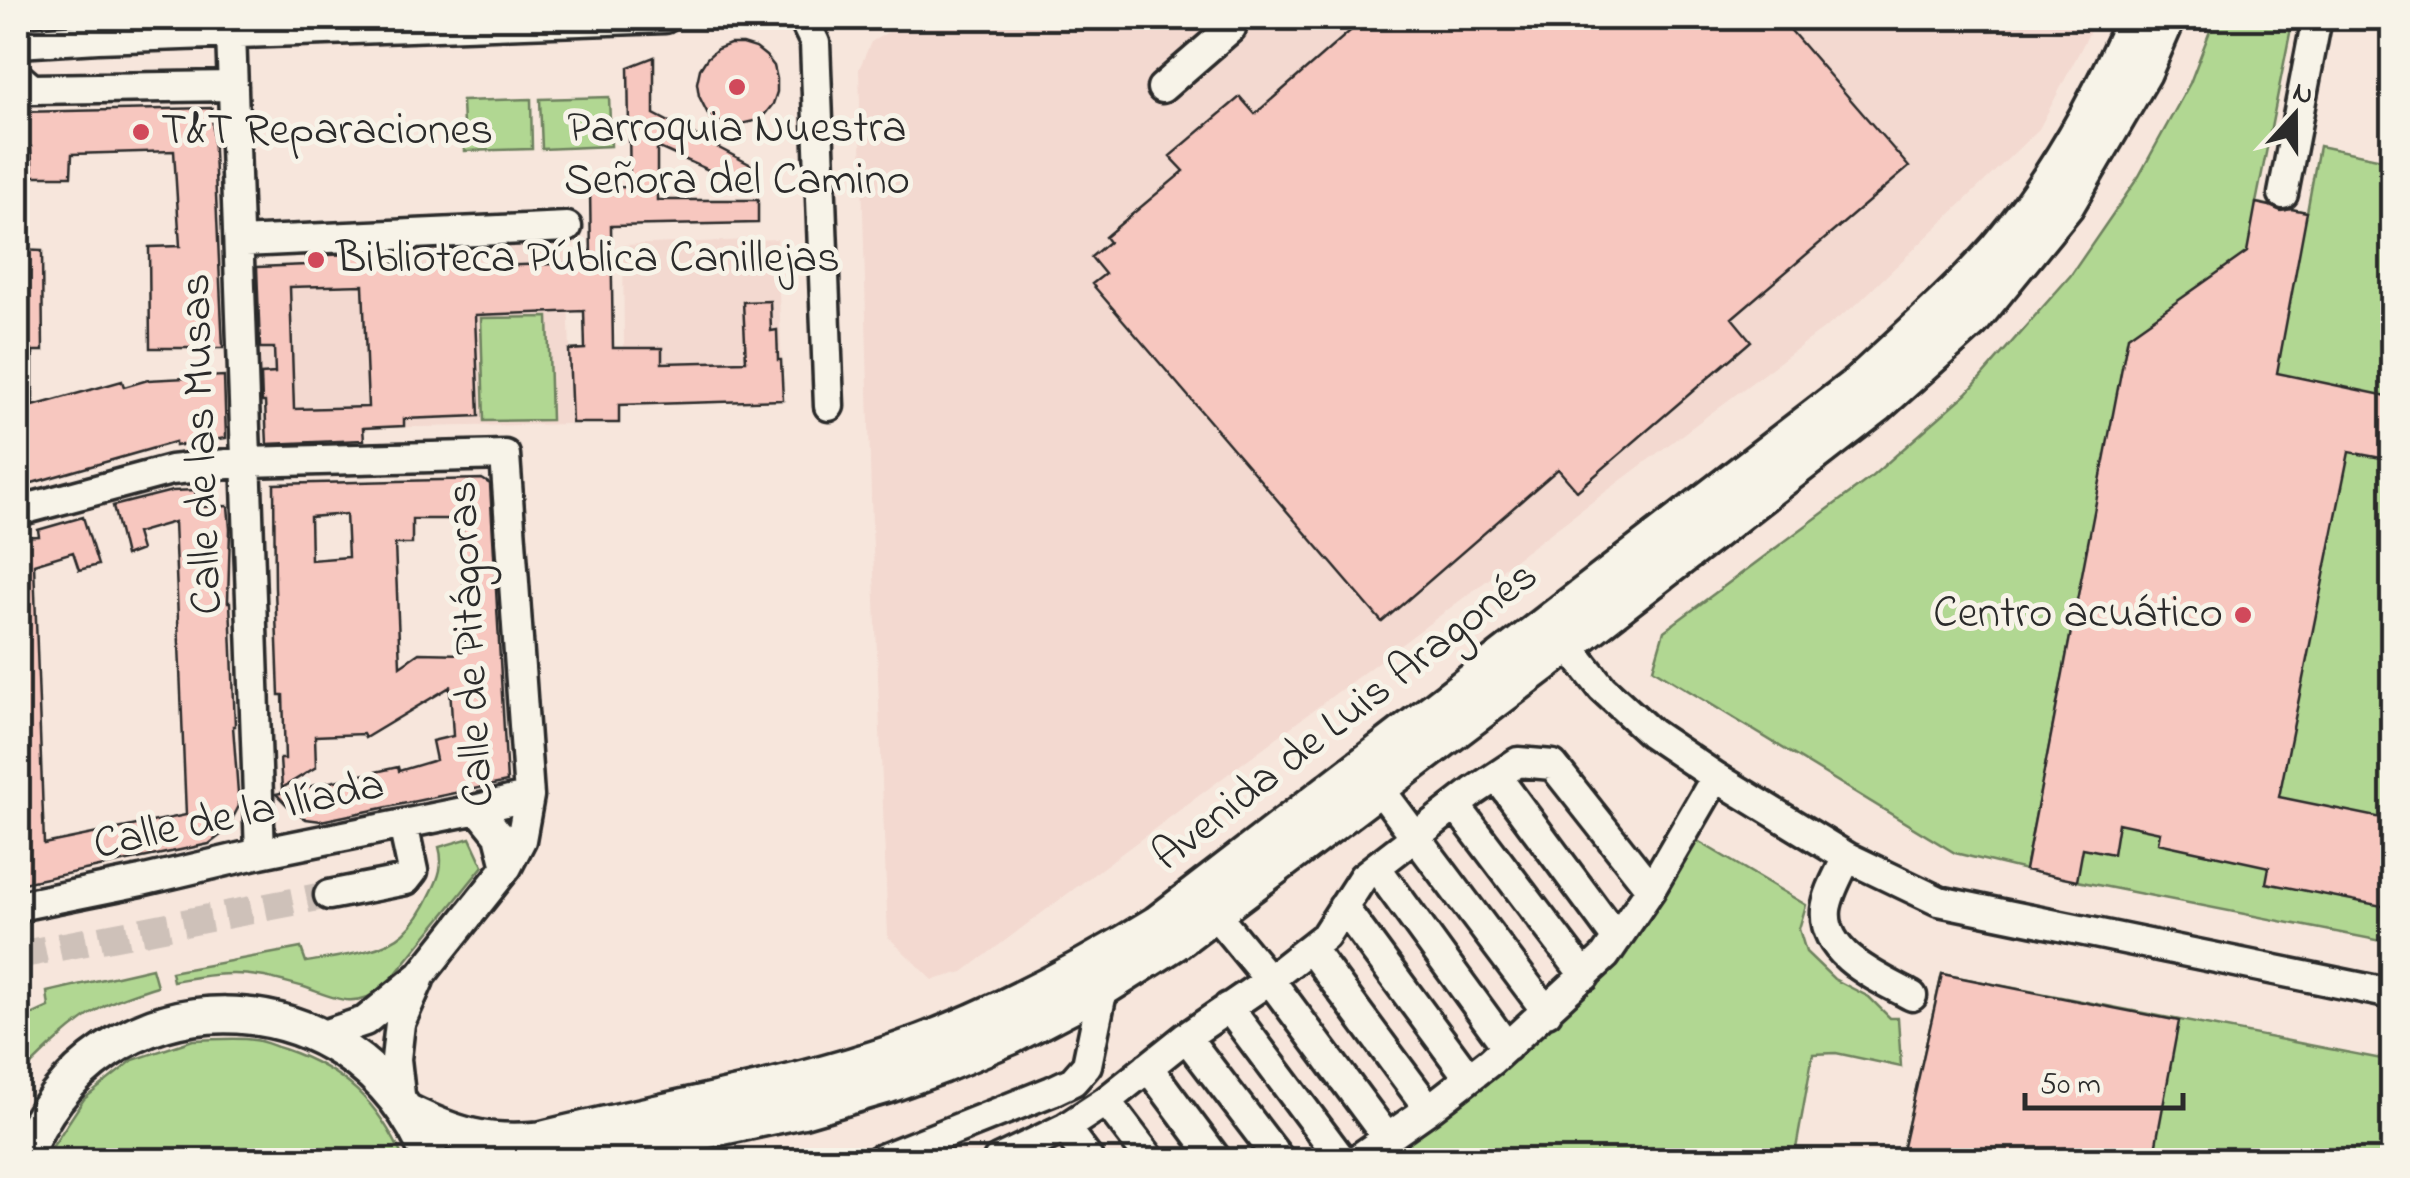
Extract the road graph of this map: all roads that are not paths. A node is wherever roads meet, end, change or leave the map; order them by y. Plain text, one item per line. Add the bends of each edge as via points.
1 (665, 18) edge
2 (803, 18) edge
3 (2135, 18) edge
4 (2167, 18) edge
5 (2318, 18) edge
6 (632, 19) edge
7 (526, 20) edge
8 (1235, 21) edge
9 (98, 28) edge
10 (232, 33) junction
11 (18, 43) edge
12 (18, 77) edge
13 (233, 86) junction
14 (1162, 88) dead end
15 (2283, 194) dead end
16 (567, 227) dead end
17 (240, 242) junction
18 (829, 406) dead end
19 (246, 462) junction
20 (18, 512) edge
21 (1558, 633) junction
22 (1496, 777) junction
23 (1716, 777) junction
24 (1379, 788) junction
25 (529, 796) junction
26 (1456, 806) junction
27 (478, 809) junction
28 (402, 824) junction
29 (1415, 837) junction
30 (260, 853) junction
31 (1847, 857) junction
32 (507, 867) junction
33 (1376, 867) junction
34 (1651, 889) junction
35 (329, 895) tunnel mouth
36 (18, 906) edge
37 (1343, 907) junction
38 (1214, 913) junction
39 (1617, 939) junction
40 (1310, 948) junction
41 (421, 975) junction
42 (1585, 976) junction
43 (1269, 980) junction
44 (1103, 988) junction
45 (2392, 994) edge
46 (1912, 996) dead end
47 (1228, 1007) junction
48 (1547, 1012) junction
49 (320, 1036) junction
50 (1186, 1037) junction
51 (1508, 1046) junction
52 (1148, 1067) junction
53 (1469, 1078) junction
54 (70, 1081) junction
55 (1106, 1101) junction
56 (404, 1108) junction
57 (1430, 1109) junction
58 (18, 1119) edge
59 (1066, 1128) junction
60 (1388, 1138) junction
61 (614, 1156) edge
62 (1016, 1157) edge
63 (22, 1160) edge
64 (431, 1160) edge
65 (564, 1160) edge
66 (879, 1160) edge
67 (1089, 1160) edge
68 (1152, 1160) edge
69 (1217, 1160) edge
70 (1280, 1160) edge
71 (1342, 1160) edge
72 (1356, 1160) edge

1 - 6 street
2 - 18 street via 815,42
3 - 21 main road, Avenida de Luis Aragonés via 2082,126 2042,189 1949,301
4 - 21 main road, Avenida de Luis Aragonés via 2143,74 2066,205 1972,320 1878,405
5 - 15 street
6 - 7 street
7 - 10 street
8 - 14 street
9 - 10 street
9 - 11 street
10 - 13 street, Calle de las Musas
12 - 13 street via 32,89
13 - 17 street, Calle de las Musas
16 - 17 street
17 - 19 street, Calle de las Musas
19 - 20 street via 171,470
19 - 25 street, Calle de Pitágoras via 504,455
19 - 30 street, Calle de las Musas
21 - 23 street via 1602,688 1651,733
21 - 24 main road, Avenida de Luis Aragonés
21 - 56 main road, Avenida de Luis Aragonés via 1157,924 1089,966 934,1038 792,1083 540,1140 480,1139
22 - 26 street
22 - 34 street via 1518,762 1553,765
22 - 39 street
23 - 31 street
23 - 34 street
24 - 29 street
24 - 38 main road, Avenida de Luis Aragonés
25 - 27 street, Calle de la Ilíada
25 - 32 street, Calle de Pitágoras via 521,840
26 - 29 street
26 - 42 street
27 - 28 street, Calle de la Ilíada
27 - 32 street via 499,835
28 - 30 street, Calle de la Ilíada
28 - 35 street via 412,870 406,880
29 - 33 street
29 - 48 street
30 - 36 street, Calle de la Ilíada
31 - 45 street via 1939,902
31 - 46 street via 1826,905 1831,939 1861,967
32 - 41 street, Calle de Pitágoras
33 - 37 street
33 - 51 street
34 - 39 street
37 - 40 street
37 - 53 street
38 - 43 street
38 - 44 main road, Avenida de Luis Aragonés
39 - 42 street
40 - 43 street
40 - 57 street
41 - 49 street, Calle de Pitágoras via 365,1020
41 - 56 street, Calle de Pitágoras via 400,1022 396,1059
42 - 48 street
43 - 47 street
43 - 60 street
44 - 61 main road, Avenida de Luis Aragonés via 1011,1036 887,1084
44 - 66 street via 1087,1065 1072,1081
47 - 50 street
47 - 71 street
48 - 51 street
49 - 54 main road via 246,1015 184,1018 129,1037
49 - 56 main road via 366,1066
50 - 52 street
50 - 70 street
51 - 53 street
52 - 55 street
52 - 69 street
53 - 57 street
54 - 58 main road
54 - 63 main road
55 - 59 street
55 - 68 street
56 - 64 main road
57 - 60 street
59 - 62 street
59 - 67 street
60 - 72 street
61 - 65 main road, Avenida de Luis Aragonés

